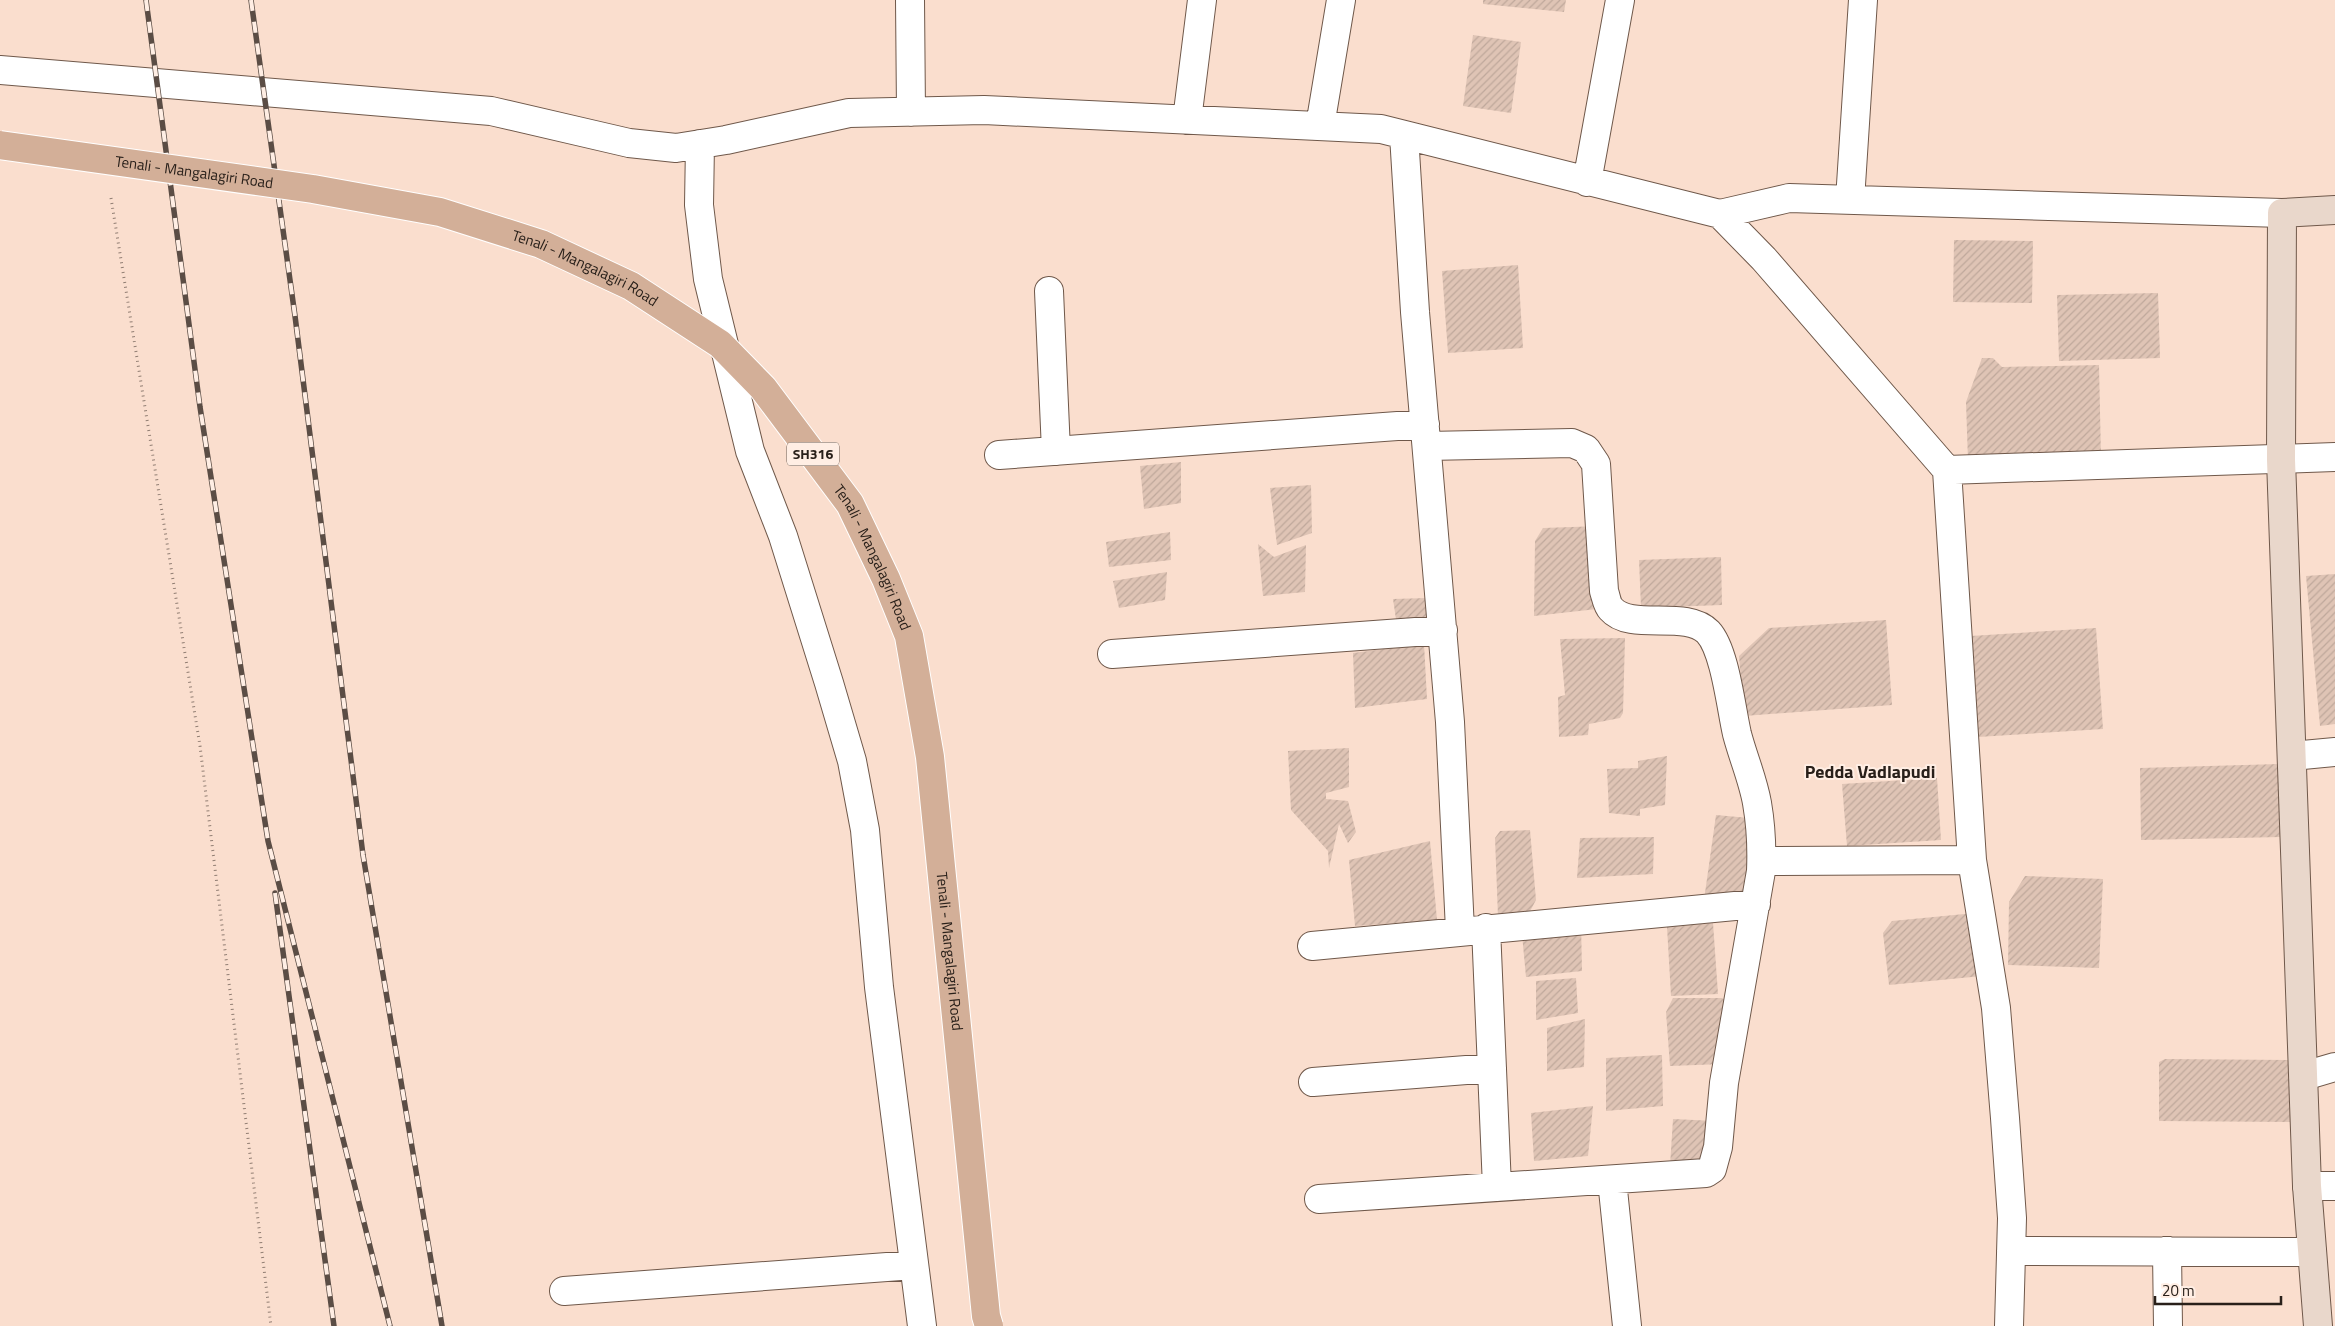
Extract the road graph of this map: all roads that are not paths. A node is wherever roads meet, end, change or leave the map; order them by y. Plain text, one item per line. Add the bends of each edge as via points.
1 (910, 0) edge
2 (1202, 0) edge
3 (1341, 0) edge
4 (1620, 0) edge
5 (1862, 0) edge
6 (0, 70) edge
7 (911, 112) junction
8 (1187, 120) junction
9 (1320, 126) junction
10 (1404, 135) junction
11 (700, 144) junction
12 (0, 145) edge
13 (1587, 182) junction
14 (1850, 200) junction
15 (2335, 210) edge
16 (2282, 213) junction
17 (1720, 214) junction
18 (1049, 291) dead end
19 (1426, 435) junction
20 (1056, 451) junction
21 (999, 455) dead end
22 (2335, 457) edge
23 (2281, 460) junction
24 (1947, 470) junction
25 (1443, 630) junction
26 (1112, 654) dead end
27 (2335, 752) edge
28 (2292, 756) junction
29 (1972, 860) junction
30 (1762, 861) junction
31 (1756, 904) junction
32 (1473, 929) junction
33 (1312, 946) dead end
34 (2335, 1067) edge
35 (1492, 1068) junction
36 (2304, 1076) junction
37 (1313, 1082) dead end
38 (1612, 1180) junction
39 (2307, 1186) junction
40 (2335, 1186) edge
41 (1497, 1187) junction
42 (1318, 1199) dead end
43 (2011, 1250) junction
44 (2167, 1251) junction
45 (2312, 1252) junction
46 (914, 1265) junction
47 (564, 1290) dead end
48 (922, 1326) edge
49 (989, 1326) edge
50 (1627, 1326) edge
51 (2008, 1326) edge
52 (2168, 1326) edge
53 (2318, 1326) edge

1 - 7 street
2 - 8 street
3 - 9 street
4 - 13 street
5 - 14 street
6 - 11 street via 491,110 629,143 676,148
7 - 8 street via 984,110
7 - 11 street via 848,114
8 - 9 street
9 - 10 street via 1381,129
10 - 13 street
10 - 19 street
11 - 46 street via 699,205 708,280 750,451 804,600 852,761 866,830 879,987
12 - 49 main road, Tenali - Mangalagiri Road / SH316, bridge via 313,189 440,212 541,244 631,286 720,344 764,388 850,504 909,636 930,757
13 - 17 street
14 - 16 street
14 - 17 street via 1789,198
15 - 16 street
16 - 23 street
17 - 24 street via 1764,259
18 - 20 street
19 - 20 street
19 - 25 street
19 - 30 street via 1572,443 1586,449 1596,464 1604,592 1610,609 1621,616 1694,623 1708,632 1718,648 1737,733 1757,801
20 - 21 street
22 - 23 street
23 - 24 street
23 - 28 street
24 - 29 street
25 - 26 street
25 - 32 street
27 - 28 street
28 - 36 street
29 - 30 street
29 - 43 street via 1996,1008 2012,1218
30 - 31 street
31 - 32 street
31 - 38 street via 1712,1169 1706,1173
32 - 33 street
32 - 35 street
34 - 36 street
35 - 37 street
35 - 41 street
36 - 39 street
38 - 41 street
38 - 50 street
39 - 40 street
39 - 45 street
41 - 42 street
43 - 44 street
43 - 51 street
44 - 45 street
44 - 52 street
45 - 53 street
46 - 47 street
46 - 48 street

